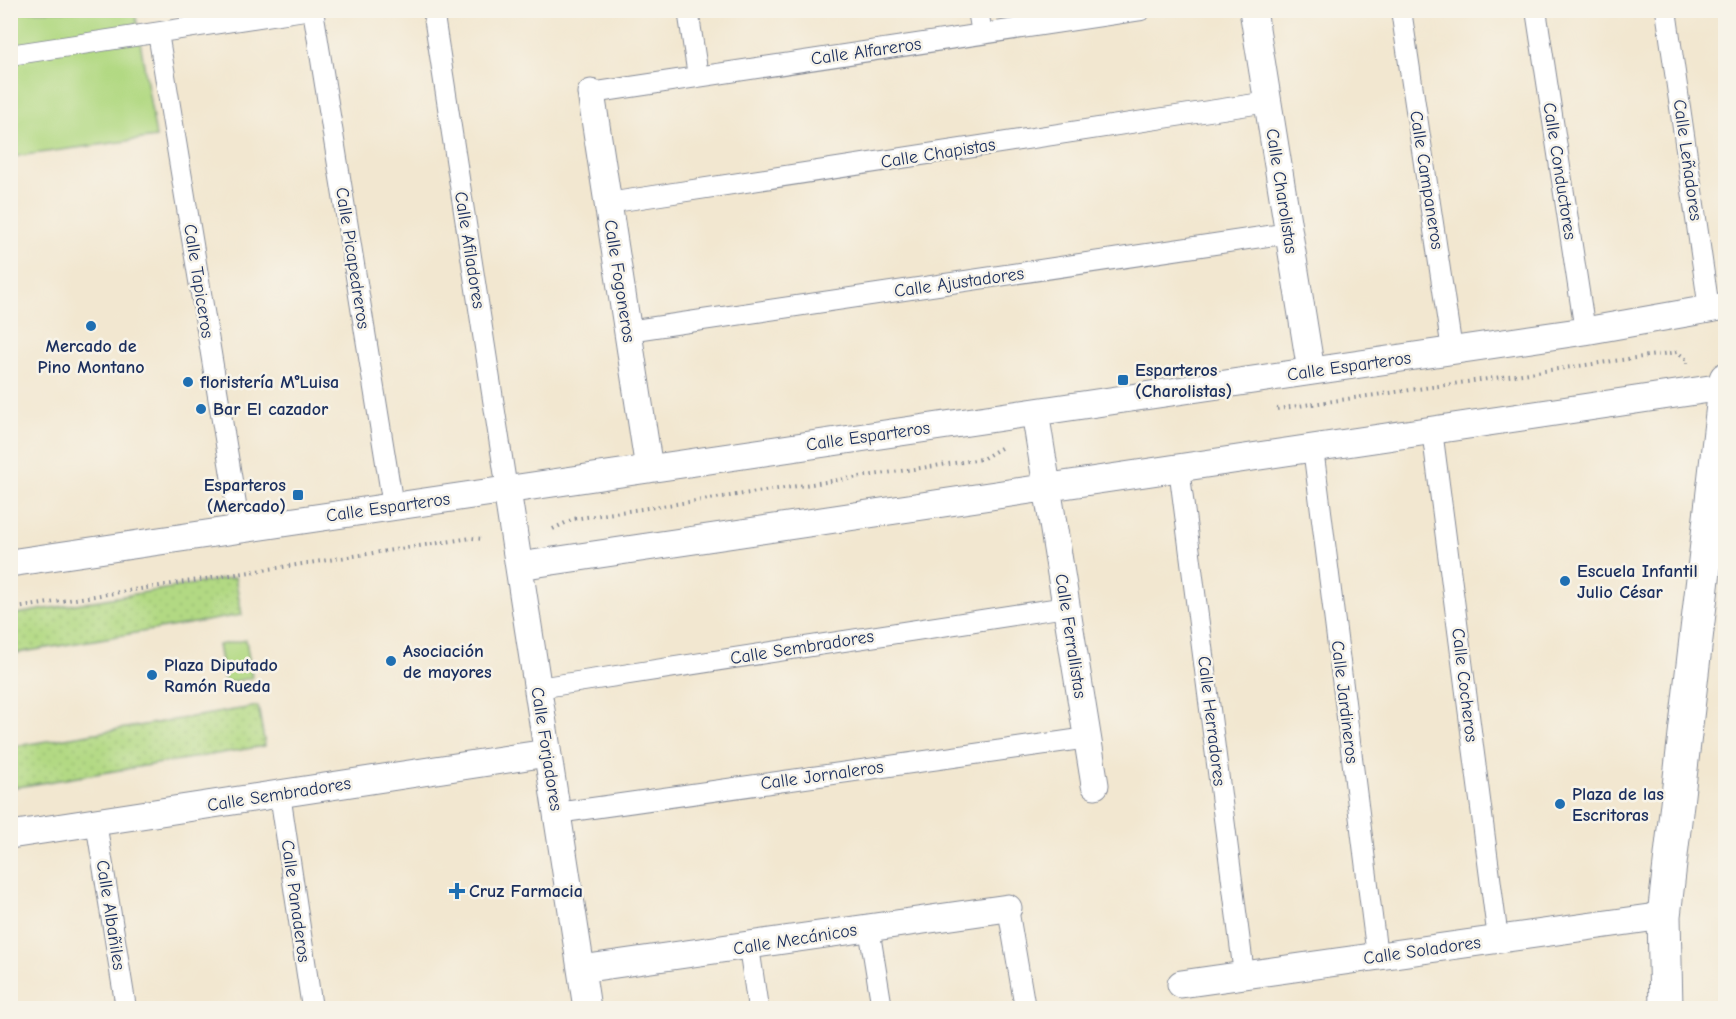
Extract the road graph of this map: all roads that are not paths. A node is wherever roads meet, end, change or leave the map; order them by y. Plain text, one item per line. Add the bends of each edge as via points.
1 (305, 10) edge
2 (313, 10) edge
3 (434, 10) edge
4 (688, 10) edge
5 (978, 10) edge
6 (1141, 10) edge
7 (1253, 10) edge
8 (1401, 10) edge
9 (1536, 10) edge
10 (1666, 10) edge
11 (158, 33) junction
12 (982, 34) junction
13 (10, 55) edge
14 (698, 76) junction
15 (591, 93) joint
16 (1268, 102) junction
17 (608, 203) junction
18 (1289, 233) junction
19 (1717, 308) edge
20 (1585, 331) junction
21 (628, 332) junction
22 (1452, 350) junction
23 (1311, 371) junction
24 (1724, 383) edge
25 (1035, 412) junction
26 (1432, 430) junction
27 (1313, 448) junction
28 (1179, 468) junction
29 (649, 469) junction
30 (1047, 488) junction
31 (507, 490) junction
32 (393, 506) junction
33 (240, 529) junction
34 (10, 563) edge
35 (519, 566) junction
36 (1066, 607) junction
37 (538, 688) junction
38 (1088, 738) junction
39 (548, 753) junction
40 (1095, 785) dead end
41 (280, 794) junction
42 (557, 813) junction
43 (96, 822) junction
44 (10, 835) edge
45 (1008, 908) joint
46 (1664, 916) junction
47 (869, 928) junction
48 (1498, 939) junction
49 (749, 946) junction
50 (1377, 956) junction
51 (581, 969) junction
52 (1244, 974) junction
53 (1181, 984) dead end
54 (126, 1008) edge
55 (312, 1008) edge
56 (587, 1008) edge
57 (758, 1008) edge
58 (882, 1008) edge
59 (1025, 1008) edge
60 (1666, 1008) edge

1 - 11 street
2 - 32 street, Calle Picapedreros
3 - 31 street, Calle Afiladores
4 - 14 street
5 - 12 street
6 - 12 street, Calle Alfareros
7 - 16 street, Calle Charolistas
8 - 22 street, Calle Campaneros
9 - 20 street, Calle Conductores
10 - 19 street, Calle Leñadores
11 - 13 street
11 - 33 street, Calle Tapiceros
12 - 14 street, Calle Alfareros
14 - 15 street, Calle Alfareros
15 - 17 street, Calle Fogoneros
16 - 17 street, Calle Chapistas
16 - 18 street, Calle Charolistas
17 - 21 street, Calle Fogoneros
18 - 21 street, Calle Ajustadores
18 - 23 street, Calle Charolistas
19 - 20 street, Calle Esparteros
20 - 22 street, Calle Esparteros
21 - 29 street, Calle Fogoneros
22 - 23 street, Calle Esparteros
23 - 25 street, Calle Esparteros
24 - 26 street
24 - 46 street
25 - 29 street, Calle Esparteros
25 - 30 street, Calle Ferrallistas
26 - 27 street
26 - 48 street, Calle Cocheros
27 - 28 street
27 - 50 street, Calle Jardineros
28 - 30 street
28 - 52 street, Calle Herradores
29 - 31 street, Calle Esparteros
30 - 35 street
30 - 36 street, Calle Ferrallistas
31 - 32 street, Calle Esparteros
31 - 35 street, Calle Forjadores
32 - 33 street, Calle Esparteros
33 - 34 street, Calle Esparteros
35 - 37 street, Calle Forjadores
36 - 37 street, Calle Sembradores
36 - 38 street, Calle Ferrallistas
37 - 39 street, Calle Forjadores
38 - 40 street, Calle Ferrallistas
38 - 42 street, Calle Jornaleros
39 - 41 street, Calle Sembradores
39 - 42 street, Calle Forjadores
41 - 43 street, Calle Sembradores
41 - 55 street, Calle Panaderos
42 - 51 street, Calle Forjadores
43 - 44 street, Calle Sembradores
43 - 54 street, Calle Albañiles
45 - 47 street, Calle Mecánicos
45 - 59 street
46 - 48 street, Calle Soladores
46 - 60 street
47 - 49 street, Calle Mecánicos
47 - 58 street
48 - 50 street, Calle Soladores
49 - 51 street, Calle Mecánicos
49 - 57 street
50 - 52 street, Calle Soladores
51 - 56 street, Calle Forjadores
52 - 53 street, Calle Soladores

